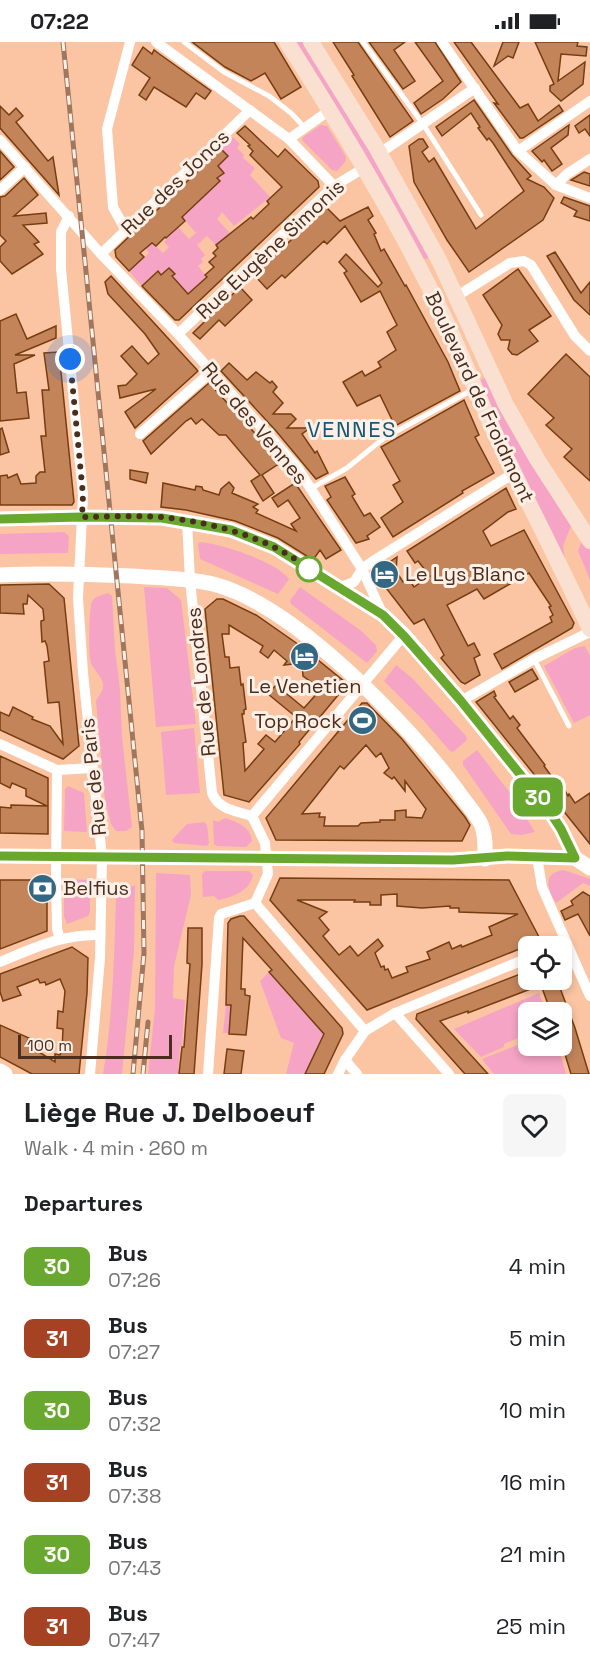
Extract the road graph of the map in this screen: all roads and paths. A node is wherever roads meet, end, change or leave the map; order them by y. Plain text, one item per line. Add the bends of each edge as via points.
1 (130, 42) edge
2 (156, 42) edge
3 (184, 42) edge
4 (287, 42) edge
5 (311, 42) edge
6 (363, 42) edge
7 (442, 42) edge
8 (475, 88) junction
9 (590, 101) edge
10 (250, 110) junction
11 (330, 110) junction
12 (423, 124) junction
13 (305, 128) junction
14 (289, 139) junction
15 (0, 140) edge
16 (518, 151) junction
17 (380, 153) junction
18 (590, 159) edge
19 (25, 167) junction
20 (364, 168) junction
21 (556, 185) junction
22 (334, 186) junction
23 (0, 190) edge
24 (590, 198) edge
25 (481, 215) dead end
26 (69, 216) junction
27 (125, 229) junction
28 (101, 254) junction
29 (457, 296) junction
30 (178, 334) junction
31 (590, 351) edge
32 (211, 372) junction
33 (476, 388) junction
34 (140, 434) dead end
35 (514, 473) junction
36 (310, 489) junction
37 (82, 517) junction
38 (0, 519) edge
39 (187, 521) junction
40 (585, 530) edge
41 (362, 569) junction
42 (78, 574) junction
43 (0, 575) edge
44 (190, 580) junction
45 (338, 588) junction
46 (383, 615) junction
47 (590, 630) edge
48 (404, 636) junction
49 (534, 659) junction
50 (362, 686) junction
51 (461, 701) junction
52 (569, 726) dead end
53 (0, 744) edge
54 (92, 768) junction
55 (57, 770) junction
56 (252, 816) junction
57 (0, 856) edge
58 (56, 856) junction
59 (102, 856) junction
60 (537, 856) junction
61 (575, 858) junction
62 (267, 859) junction
63 (485, 859) junction
64 (590, 868) edge
65 (255, 903) junction
66 (100, 934) junction
67 (559, 936) edge
68 (60, 939) junction
69 (0, 962) edge
70 (518, 962) edge
71 (572, 963) edge
72 (590, 996) edge
73 (395, 1013) junction
74 (365, 1031) junction
75 (345, 1060) junction
76 (0, 1071) edge
77 (5, 1074) edge
78 (90, 1074) edge
79 (208, 1074) edge
80 (338, 1074) edge
81 (357, 1074) edge
82 (449, 1074) edge

1 - 27 street via 106,129 113,207
2 - 10 street
3 - 13 lane via 224,72 269,96
4 - 11 main road, Boulevard de Froidmont
5 - 17 main road, Boulevard de Froidmont
6 - 12 lane
7 - 8 street
8 - 12 street
8 - 16 street
9 - 16 street
10 - 14 street
10 - 27 street, Rue des Joncs
11 - 13 street
11 - 20 main road, Boulevard de Froidmont
12 - 17 street
12 - 25 lane
13 - 14 street
14 - 22 street
15 - 19 street, Rue des Vennes
16 - 21 street
17 - 29 main road, Boulevard de Froidmont
18 - 21 street
19 - 23 street
19 - 26 street, Rue des Vennes
20 - 22 street, Rue Eugène Simonis
20 - 33 main road, Boulevard de Froidmont via 441,310
21 - 24 street
22 - 30 street, Rue Eugène Simonis
26 - 28 street, Rue des Vennes
26 - 37 street, Rue de Paris via 62,232 61,268
27 - 28 street, Rue des Joncs
28 - 30 street, Rue des Vennes
29 - 31 street via 510,263 524,261 531,265 575,336
29 - 40 main road, Boulevard de Froidmont via 506,405
30 - 32 street, Rue des Vennes
32 - 34 street
32 - 36 street, Rue des Vennes via 297,467
33 - 35 main road, Boulevard de Froidmont
33 - 36 lane via 384,438 347,468
35 - 41 street
35 - 47 main road, Boulevard de Froidmont
36 - 41 street, Rue des Vennes
37 - 38 street
37 - 39 street
37 - 42 street, Rue de Paris
39 - 44 street, Rue de Londres
39 - 45 street via 231,530 274,547
41 - 45 street via 354,582
41 - 46 street, Rue des Vennes
42 - 43 street
42 - 44 street
42 - 54 street, Rue de Paris
44 - 50 street via 214,584 252,599 294,628
44 - 56 street, Rue de Londres via 212,793 222,806
45 - 46 street
46 - 48 street, Rue des Vennes
47 - 49 street
48 - 50 street
48 - 51 street, Rue des Vennes
49 - 51 street
49 - 52 lane
50 - 56 street
50 - 63 street via 441,769 476,816 485,840
51 - 61 street, Rue des Vennes via 548,809
53 - 55 street
54 - 55 street
54 - 59 street, Rue de Paris
55 - 58 street
56 - 62 street via 265,843
57 - 58 street
58 - 59 street
58 - 68 street
59 - 62 street
59 - 66 street, Rue de Paris
60 - 61 street
60 - 63 street
60 - 67 street via 542,886
61 - 64 street
62 - 63 street
62 - 65 street via 268,874
65 - 74 street
65 - 79 street via 227,911 219,918
66 - 68 street
66 - 78 street, Rue de Paris
68 - 69 street
70 - 73 street
71 - 72 street
73 - 74 street
73 - 82 street
74 - 75 street
75 - 80 street
75 - 81 street
76 - 77 street

